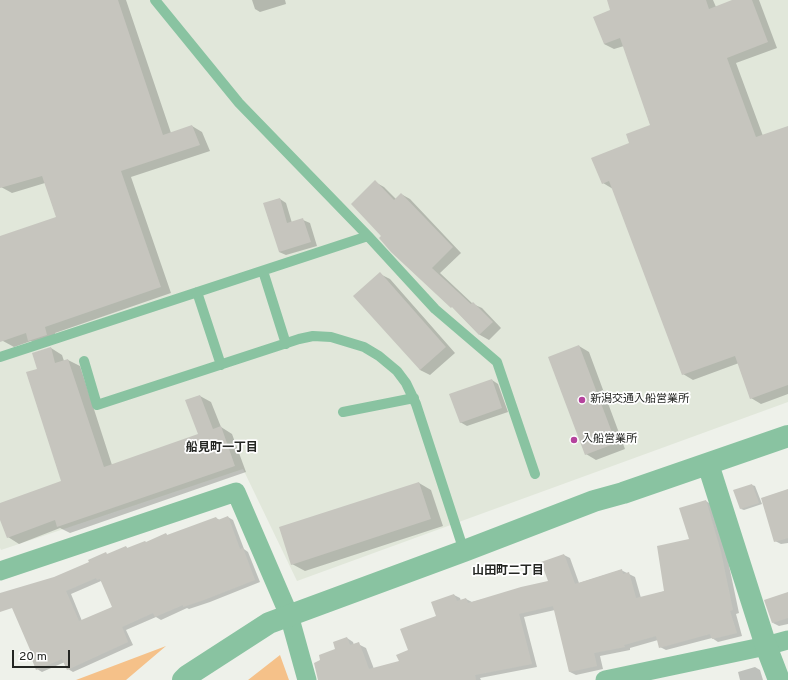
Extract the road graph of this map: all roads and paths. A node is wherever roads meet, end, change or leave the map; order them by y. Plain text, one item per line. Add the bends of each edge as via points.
1 (155, 0) edge
2 (368, 236) junction
3 (263, 271) junction
4 (197, 292) junction
5 (286, 344) junction
6 (0, 357) edge
7 (84, 361) dead end
8 (221, 365) junction
9 (414, 398) junction
10 (343, 412) dead end
11 (788, 436) edge
12 (708, 464) junction
13 (535, 474) dead end
14 (464, 551) junction
15 (0, 570) edge
16 (289, 615) junction
17 (788, 640) edge
18 (766, 646) junction
19 (183, 680) edge
20 (307, 680) edge
21 (605, 680) edge
22 (779, 680) edge

1 - 2 lane via 239,103
2 - 3 lane
2 - 13 lane via 435,309 497,362
3 - 4 lane
3 - 5 lane
4 - 6 lane
4 - 8 lane
5 - 8 lane
5 - 9 lane via 313,336 332,337 364,347 397,371
7 - 8 lane via 97,405
9 - 10 lane
9 - 14 lane
11 - 12 street
12 - 14 street via 594,501
12 - 18 street
14 - 16 street
15 - 16 street via 236,492
16 - 19 street via 269,623
16 - 20 street
17 - 18 street
18 - 21 street
18 - 22 street

